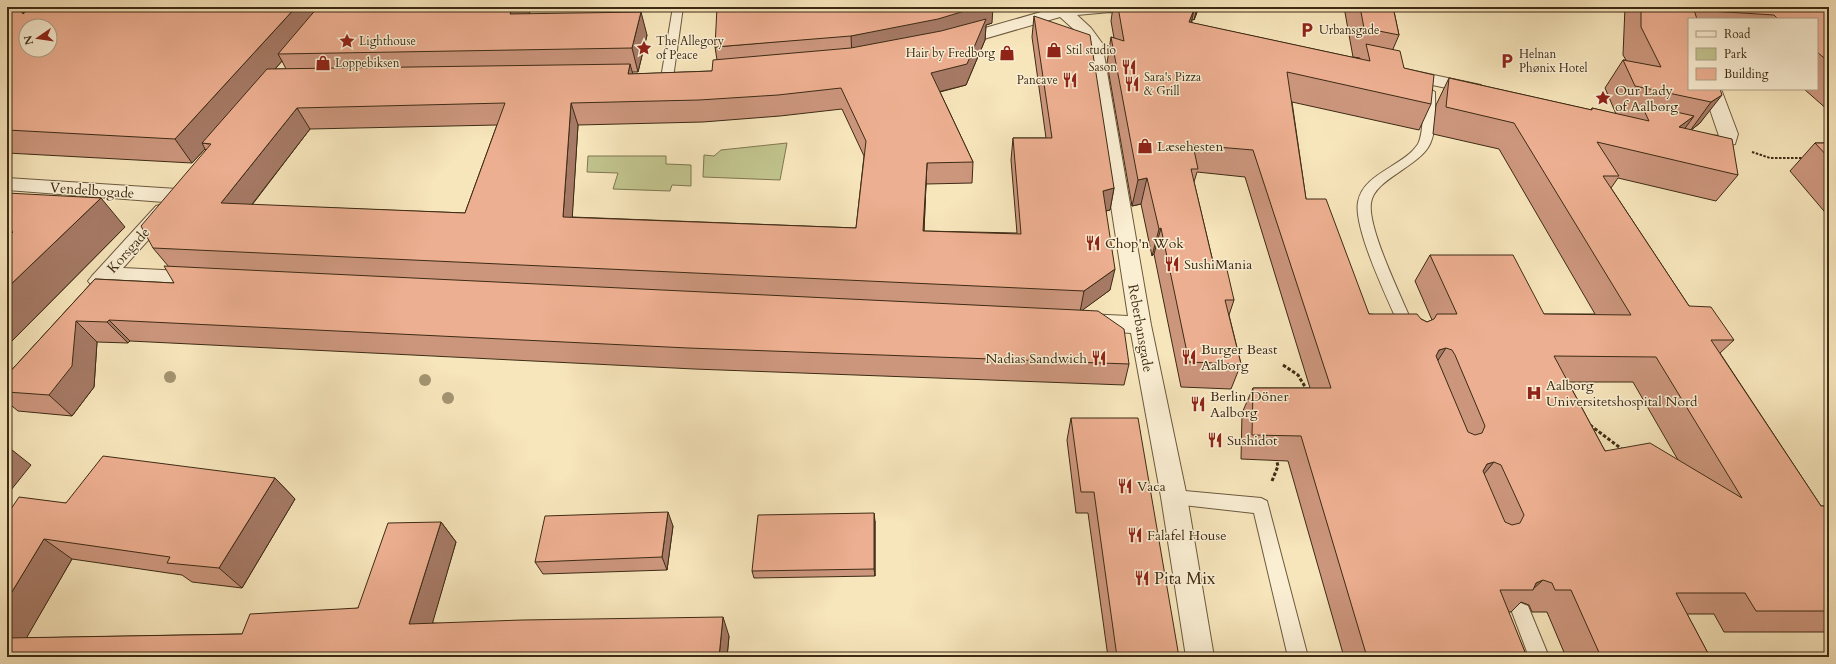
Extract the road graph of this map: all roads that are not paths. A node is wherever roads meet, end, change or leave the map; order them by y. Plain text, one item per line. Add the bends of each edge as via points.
1 (678, 7) edge
2 (1062, 8) edge
3 (1156, 17) edge
4 (940, 46) edge
5 (1386, 70) edge
6 (667, 78) edge
7 (1431, 79) junction
8 (1712, 90) edge
9 (1493, 93) edge
10 (1688, 137) edge
11 (7, 184) edge
12 (182, 190) joint
13 (105, 275) junction
14 (221, 280) edge
15 (84, 297) edge
16 (1068, 322) edge
17 (1140, 325) junction
18 (1412, 340) edge
19 (1174, 497) junction
20 (1521, 612) edge
21 (1200, 657) edge
22 (1298, 657) edge
23 (1539, 657) edge

1 - 6 lane
2 - 3 street via 1110,8
2 - 4 street
2 - 17 street, Reberbansgade via 1086,31 1094,44
5 - 7 street
7 - 9 street
7 - 18 lane via 1425,142 1411,158 1367,193 1364,214 1367,230
8 - 10 street via 1729,134 1728,140 1714,142
11 - 12 street, Vendelbogade
12 - 13 street, Korsgade
13 - 14 street
13 - 15 street, Korsgade
16 - 17 street
17 - 19 street, Reberbansgade
19 - 21 street, Reberbansgade
19 - 22 lane via 1261,506
20 - 23 lane

